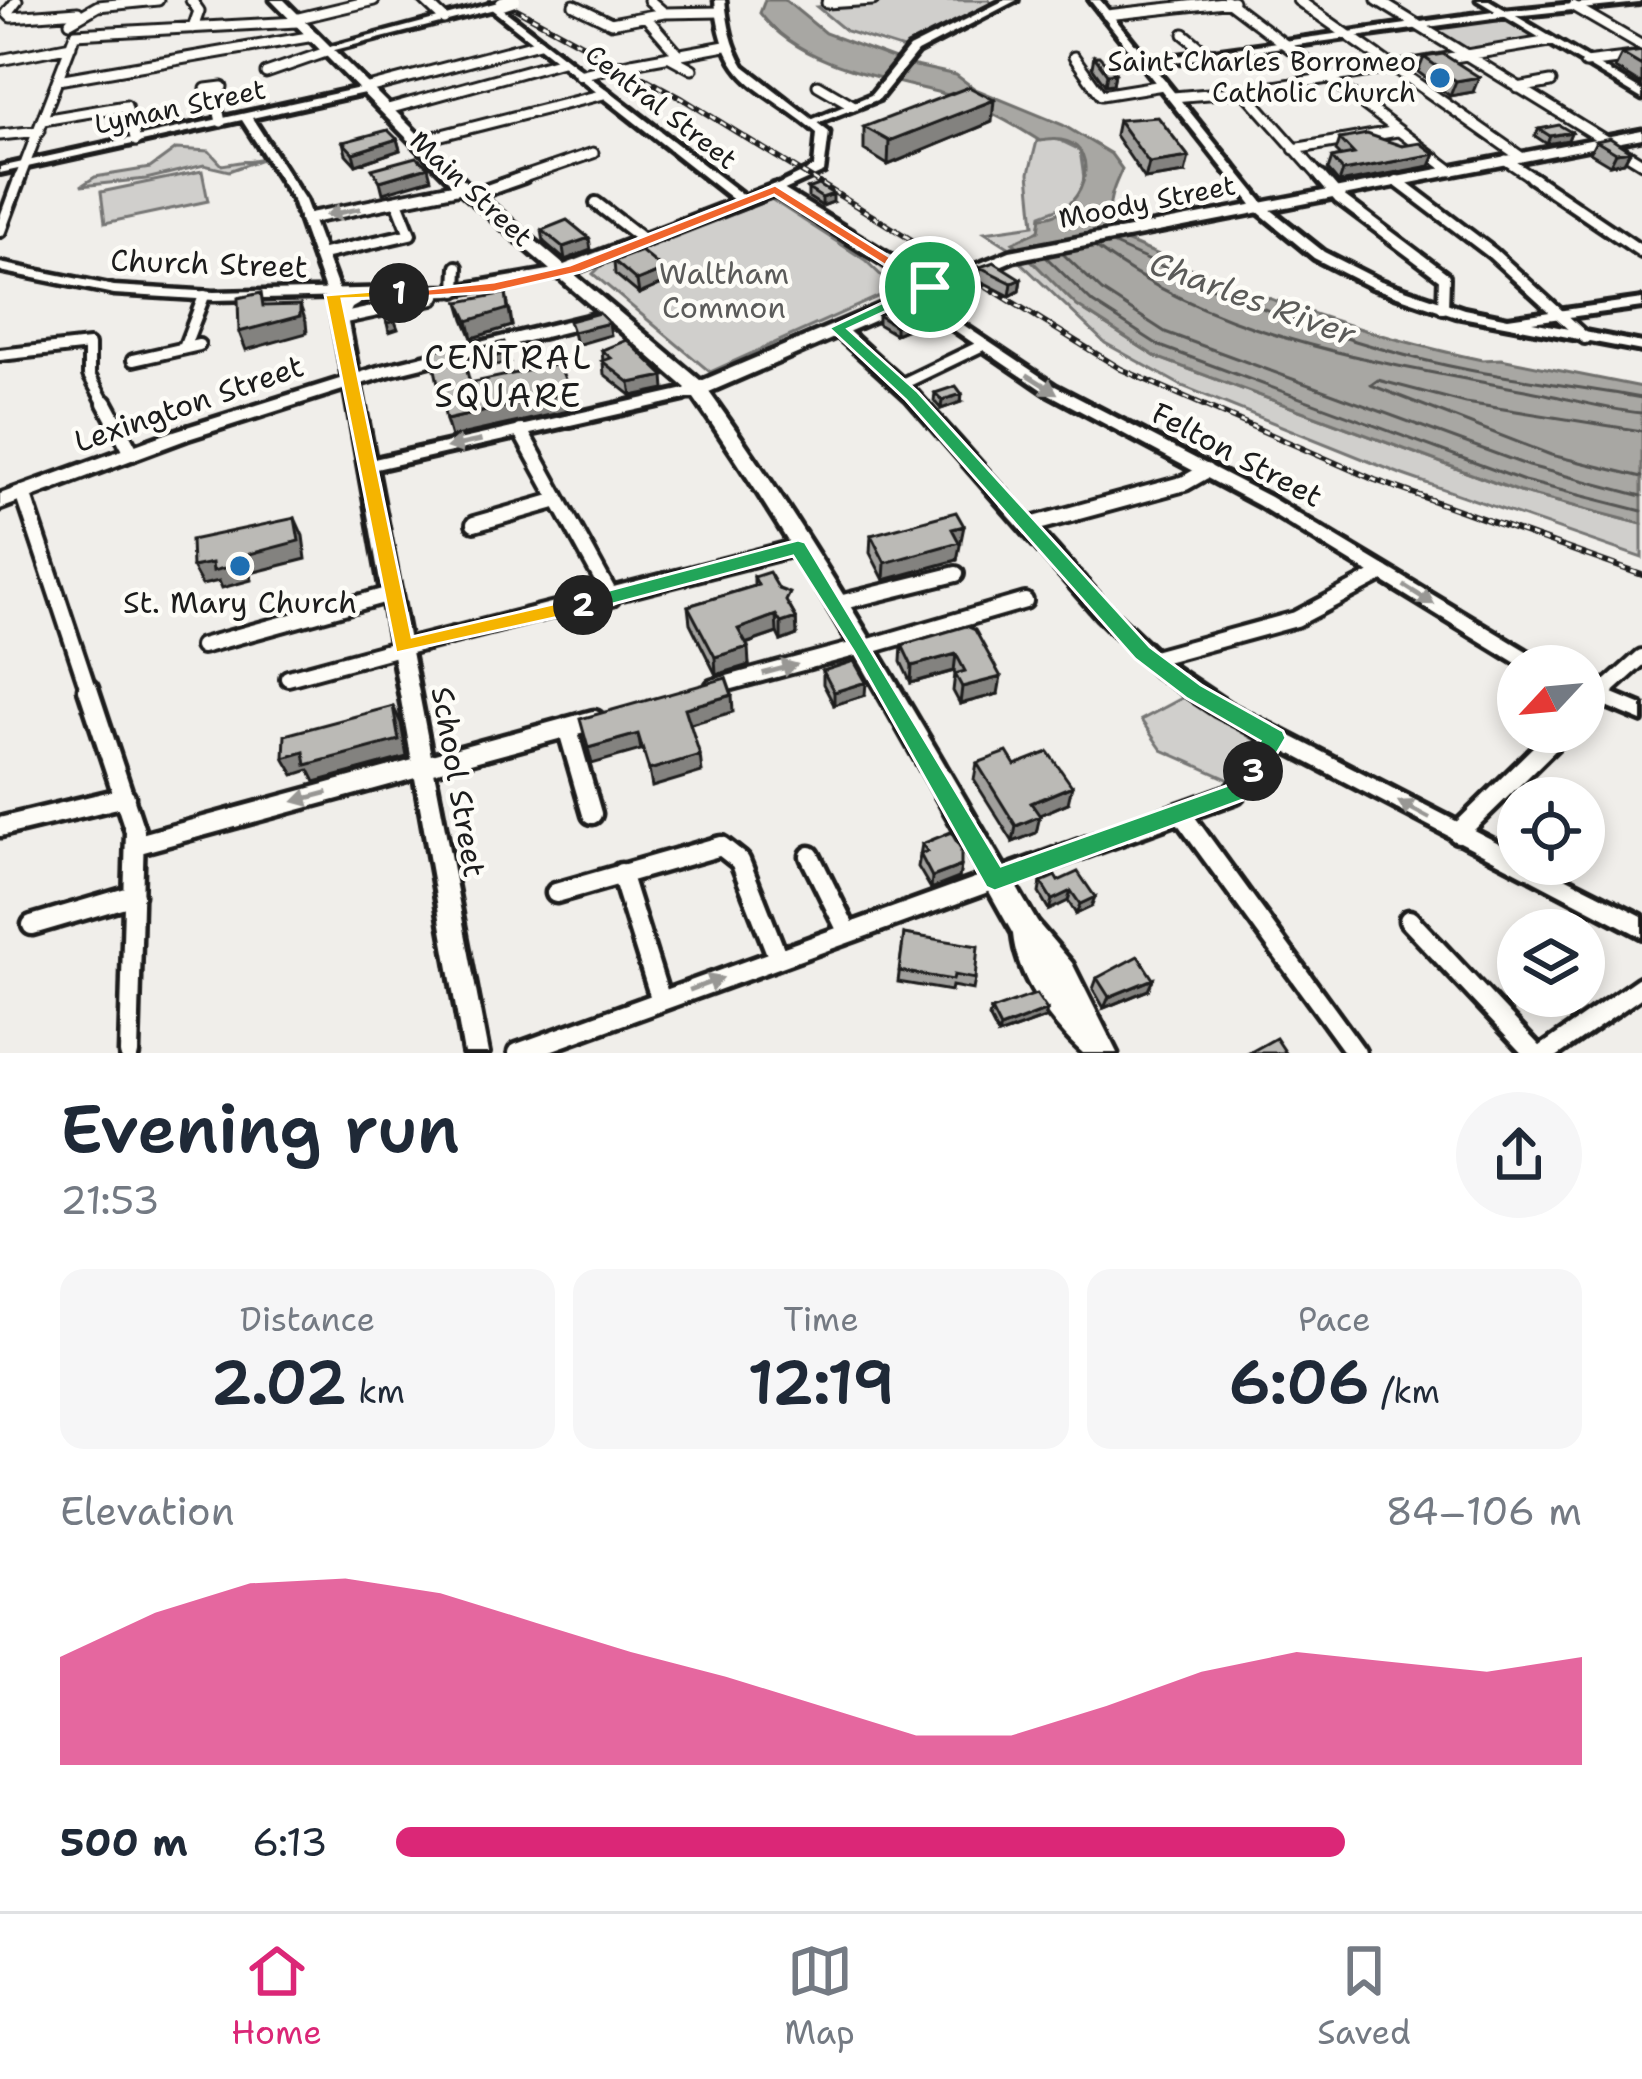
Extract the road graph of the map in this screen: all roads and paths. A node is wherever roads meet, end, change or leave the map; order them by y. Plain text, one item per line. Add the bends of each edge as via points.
1 (17, 0) edge
2 (158, 0) edge
3 (180, 0) edge
4 (277, 0) edge
5 (374, 0) edge
6 (424, 0) edge
7 (649, 0) edge
8 (873, 0) edge
9 (1094, 0) edge
10 (1158, 0) edge
11 (1227, 0) edge
12 (1238, 0) edge
13 (1298, 0) edge
14 (1377, 0) edge
15 (1482, 0) edge
16 (1640, 0) edge
17 (1003, 1) edge
18 (193, 2) edge
19 (506, 3) edge
20 (827, 3) dead end
21 (574, 4) dead end
22 (1568, 4) edge
23 (720, 6) edge
24 (1167, 8) junction
25 (78, 12) junction
26 (1504, 13) junction
27 (664, 14) junction
28 (1107, 16) junction
29 (646, 17) junction
30 (53, 18) junction
31 (444, 19) junction
32 (297, 20) junction
33 (70, 22) junction
34 (1417, 25) junction
35 (193, 28) junction
36 (75, 34) junction
37 (1184, 34) dead end
38 (1345, 35) junction
39 (314, 36) junction
40 (1550, 41) junction
41 (539, 43) junction
42 (1281, 44) junction
43 (71, 46) junction
44 (724, 46) junction
45 (1642, 46) edge
46 (328, 50) junction
47 (1208, 54) junction
48 (1392, 54) dead end
49 (674, 55) junction
50 (1465, 56) junction
51 (1642, 56) edge
52 (1074, 57) dead end
53 (0, 60) edge
54 (562, 61) junction
55 (1145, 63) junction
56 (1585, 63) junction
57 (1409, 65) junction
58 (692, 69) dead end
59 (1388, 69) junction
60 (266, 74) dead end
61 (579, 75) junction
62 (1324, 79) junction
63 (58, 80) junction
64 (1551, 82) dead end
65 (818, 85) dead end
66 (1163, 85) junction
67 (1518, 88) junction
68 (369, 89) junction
69 (1244, 92) junction
70 (215, 94) dead end
71 (604, 94) junction
72 (1642, 96) edge
73 (1173, 97) junction
74 (854, 106) junction
75 (388, 109) junction
76 (834, 114) junction
77 (246, 117) junction
78 (220, 122) junction
79 (811, 122) junction
80 (41, 126) junction
81 (1397, 131) junction
82 (1642, 134) edge
83 (0, 135) edge
84 (136, 140) junction
85 (418, 141) junction
86 (1605, 141) junction
87 (823, 142) junction
88 (1294, 149) junction
89 (593, 153) dead end
90 (1513, 159) junction
91 (1642, 163) edge
92 (27, 164) junction
93 (0, 170) edge
94 (1452, 171) junction
95 (1397, 182) junction
96 (775, 189) junction
97 (468, 191) junction
98 (1335, 193) junction
99 (397, 201) junction
100 (744, 202) junction
101 (596, 203) dead end
102 (1261, 208) junction
103 (306, 219) junction
104 (0, 231) edge
105 (645, 241) junction
106 (1642, 252) edge
107 (319, 255) junction
108 (886, 262) junction
109 (0, 267) edge
110 (457, 267) dead end
111 (560, 272) junction
112 (930, 287) junction
113 (455, 291) junction
114 (437, 292) junction
115 (380, 294) junction
116 (911, 294) junction
117 (333, 295) junction
118 (204, 296) junction
119 (1642, 304) edge
120 (1443, 308) junction
121 (608, 314) junction
122 (1559, 314) junction
123 (340, 319) junction
124 (1498, 323) junction
125 (837, 328) junction
126 (1585, 338) junction
127 (199, 345) dead end
128 (983, 345) junction
129 (1642, 347) edge
130 (184, 348) junction
131 (0, 355) edge
132 (133, 360) dead end
133 (672, 370) junction
134 (348, 371) junction
135 (742, 373) junction
136 (900, 385) junction
137 (692, 393) junction
138 (521, 432) junction
139 (132, 452) junction
140 (371, 465) junction
141 (1206, 471) junction
142 (23, 494) junction
143 (558, 500) junction
144 (0, 502) edge
145 (474, 524) dead end
146 (1027, 526) junction
147 (798, 548) junction
148 (1383, 573) junction
149 (956, 574) dead end
150 (394, 593) junction
151 (612, 598) junction
152 (1025, 602) dead end
153 (835, 604) junction
154 (1501, 645) edge
155 (202, 646) dead end
156 (403, 647) junction
157 (862, 648) junction
158 (1642, 657) edge
159 (1150, 659) junction
160 (288, 678) dead end
161 (1605, 686) edge
162 (693, 693) edge
163 (1605, 703) edge
164 (413, 706) junction
165 (622, 712) edge
166 (1642, 713) edge
167 (382, 715) edge
168 (567, 727) junction
169 (1274, 738) junction
170 (1539, 753) edge
171 (424, 766) junction
172 (125, 797) junction
173 (1180, 813) junction
174 (592, 814) dead end
175 (0, 827) edge
176 (1457, 833) junction
177 (136, 845) junction
178 (1497, 853) edge
179 (810, 856) dead end
180 (622, 873) junction
181 (995, 879) junction
182 (1559, 885) edge
183 (556, 893) dead end
184 (134, 895) junction
185 (1409, 920) dead end
186 (32, 925) dead end
187 (1642, 927) edge
188 (848, 933) junction
189 (778, 958) junction
190 (1642, 986) edge
191 (662, 1001) junction
192 (1094, 1051) edge
193 (125, 1052) edge
194 (476, 1053) edge
195 (518, 1053) edge
196 (1356, 1053) edge
197 (1534, 1053) edge
198 (1546, 1053) edge

1 - 30 street via 11,17
2 - 25 street
3 - 18 street
4 - 32 main road, Main Street
5 - 32 street
6 - 31 street
7 - 27 street
8 - 20 street
9 - 28 street
10 - 24 street
11 - 12 street
11 - 24 street
11 - 42 street
13 - 38 street
14 - 34 street
15 - 26 main road
16 - 22 street
17 - 74 street via 908,55 887,86
18 - 35 street
19 - 31 main road
19 - 41 street, Central Street
21 - 29 street via 606,22
22 - 26 street
22 - 45 street
23 - 27 street
23 - 44 main road
24 - 28 street
25 - 30 street
25 - 33 street
26 - 34 street
26 - 40 main road
27 - 29 street
28 - 55 street
29 - 49 street
30 - 33 street
31 - 46 main road
32 - 35 street
32 - 39 main road, Main Street
33 - 36 street
34 - 38 street
34 - 50 street
35 - 36 street
36 - 43 street
37 - 47 street
38 - 42 street
38 - 59 street
39 - 46 main road, Main Street
39 - 63 street
40 - 50 street
40 - 56 main road
41 - 54 street, Central Street
41 - 68 street
42 - 47 street
42 - 62 street
43 - 53 street
43 - 63 street
44 - 49 street
44 - 79 main road via 759,86
46 - 60 street
46 - 68 main road, Main Street
47 - 55 street
48 - 57 street
49 - 58 street
49 - 61 street, bridge
50 - 57 street
50 - 67 street
51 - 56 street
52 - 66 street via 1102,95
54 - 61 street, Central Street
54 - 75 street
55 - 66 street
56 - 72 main road
57 - 59 street
59 - 62 street
59 - 90 street
61 - 71 street, Central Street
62 - 69 street
62 - 81 street
63 - 80 street
64 - 67 street
65 - 74 street
66 - 73 street
67 - 86 street
68 - 75 main road, Main Street
68 - 77 street, Lyman Street
69 - 73 street
69 - 88 street
70 - 78 street
71 - 85 street
71 - 100 street, Central Street
73 - 102 street
74 - 76 street
75 - 85 main road, Main Street
76 - 79 street
76 - 87 main road
77 - 78 street, Lyman Street
77 - 103 street, School Street
78 - 84 street, Lyman Street
79 - 87 main road
80 - 83 street
80 - 84 street via 125,106
80 - 92 street
81 - 88 street
81 - 94 street
82 - 86 main road, Moody Street
84 - 92 street, Lyman Street
85 - 97 main road, Main Street
86 - 90 main road, Moody Street
86 - 91 street
87 - 96 main road via 811,171
88 - 98 street
89 - 97 street
90 - 94 main road, Moody Street
90 - 106 street
92 - 93 street, Lyman Street
92 - 104 street
94 - 95 main road, Moody Street
95 - 98 main road, Moody Street
95 - 122 street
96 - 100 main road
96 - 108 main road
97 - 99 street
97 - 111 main road, Main Street
98 - 102 main road, Moody Street
98 - 120 street via 1444,277
99 -> 103 street
99 - 107 street via 410,234
100 - 105 main road
101 - 105 street
102 - 112 main road, Moody Street via 1023,253
102 - 120 street via 1333,264
103 - 107 street, School Street
105 - 111 main road
107 - 117 street, School Street
108 - 112 main road
108 - 116 main road
109 - 118 main road, Church Street via 114,290
110 - 113 street
111 - 113 main road, Church Street
111 - 121 main road, Main Street
112 - 116 main road, Moody Street
113 - 114 main road, Church Street
114 - 115 main road, Church Street
114 - 123 street
115 - 117 main road, Church Street
115 - 123 main road via 349,303
116 - 125 main road, Moody Street
116 - 128 street, Felton Street
117 - 118 main road, Church Street
117 - 123 street, School Street
118 - 130 street
119 - 122 street
120 - 124 street
121 - 133 main road, Main Street
121 - 134 main road via 384,371
122 - 124 street
122 - 126 street
123 - 134 street, School Street
124 - 126 street
125 - 135 main road, Moody Street
125 - 136 street
126 - 129 street
127 - 130 street
128 - 136 street
128 -> 141 street, Felton Street
130 - 132 street
131 - 139 street via 88,345 89,375
133 - 135 main road via 705,379
133 - 137 main road, Main Street
134 - 139 main road, Lexington Street
134 - 140 street, School Street
135 - 137 main road, Moody Street
136 - 146 street
137 - 138 street
137 - 147 main road, Main Street
138 -> 140 street
138 - 143 street
139 - 142 main road, Lexington Street
140 - 150 street, School Street
141 - 146 street
141 - 148 street, Felton Street
142 - 144 main road, Lexington Street
142 - 172 street
143 - 145 street
143 - 151 street
146 - 159 street
147 - 151 street
147 - 153 main road, Main Street
148 -> 154 street, Felton Street
148 - 159 street via 1296,619
149 - 153 street
150 - 155 street
150 - 156 street, School Street
151 - 156 street
152 - 157 street
153 - 157 main road, Main Street
156 - 160 street
156 - 164 street, School Street
162 -> 157 street
157 - 181 main road, Main Street
158 - 161 street
159 - 169 street
163 - 166 street
164 - 167 street
164 - 171 street, School Street
165 - 168 street
168 - 171 street
168 - 174 street
169 - 173 street via 1242,789
176 -> 169 street
170 - 176 street
171 -> 177 street
171 - 194 street, School Street
172 - 175 street
172 - 177 street
173 - 181 street
173 - 196 street
176 - 178 street
177 - 184 street
179 - 188 street
180 - 183 street
180 - 189 street via 703,847 729,849
180 - 191 street
181 - 188 street
181 - 192 main road, Main Street via 1086,1013
182 - 187 street
184 - 186 street
184 - 193 street
185 - 197 street
188 - 189 street
191 -> 189 street
190 - 198 street
191 - 195 street

